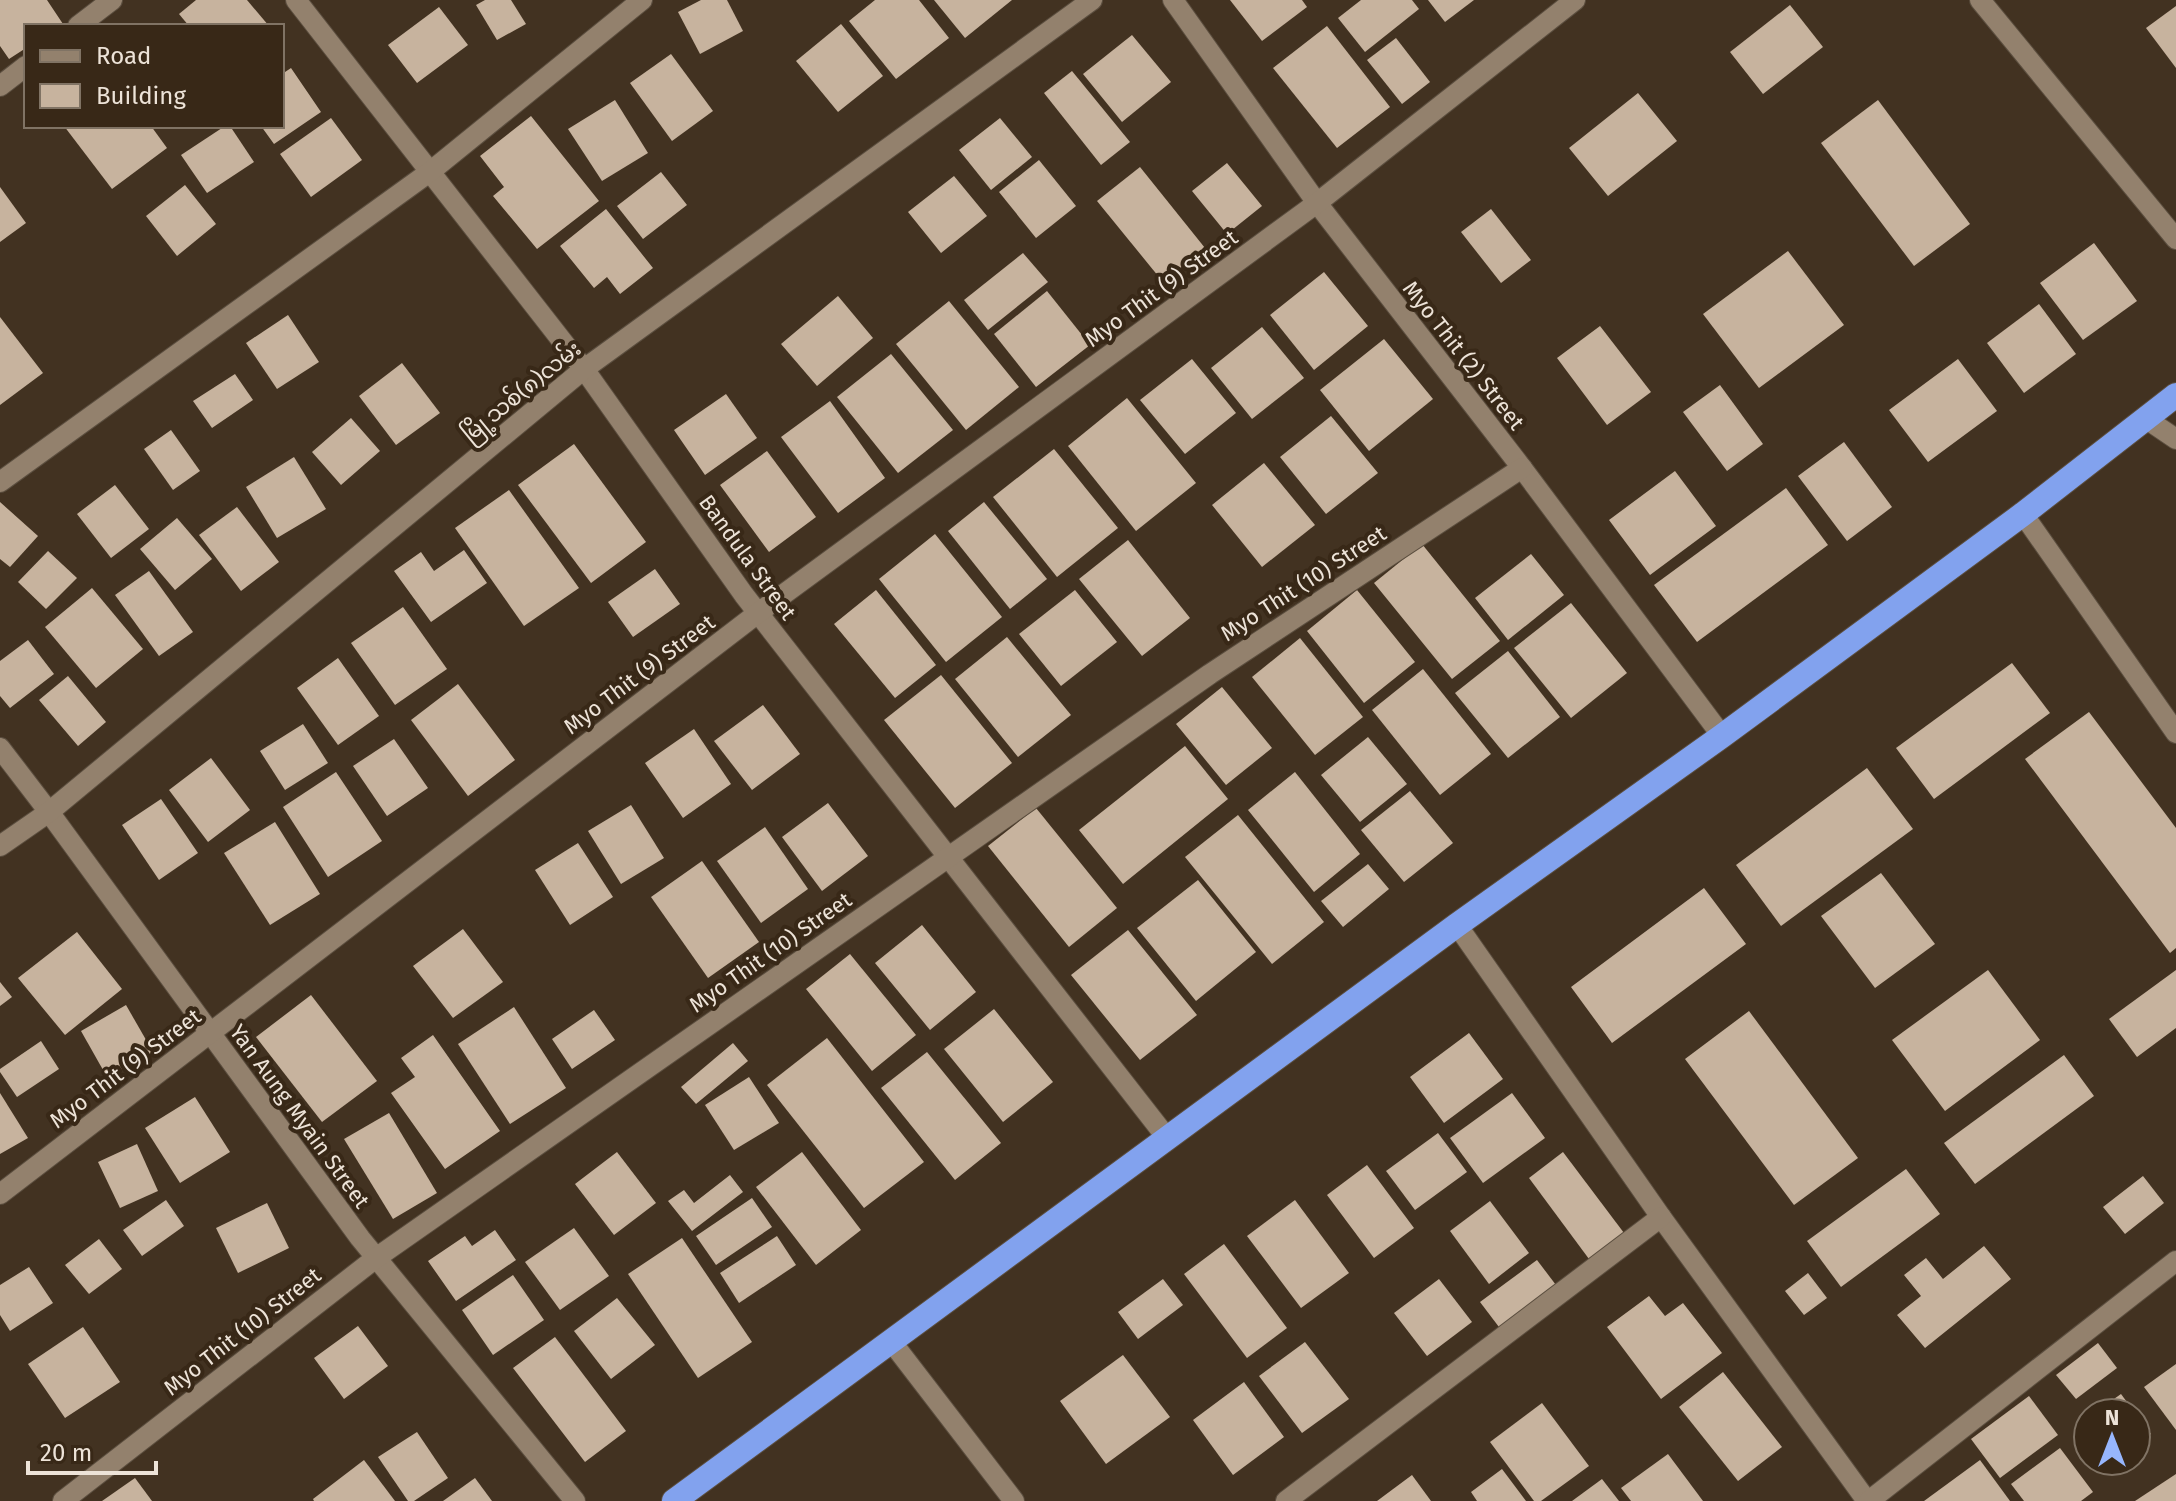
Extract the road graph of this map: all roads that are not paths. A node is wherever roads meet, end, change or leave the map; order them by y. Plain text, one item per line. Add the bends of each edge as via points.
1 (112, 0) edge
2 (296, 0) edge
3 (642, 0) edge
4 (1092, 0) edge
5 (1173, 0) edge
6 (1575, 0) edge
7 (1980, 0) edge
8 (81, 24) edge
9 (24, 68) edge
10 (0, 86) edge
11 (431, 171) junction
12 (1317, 203) junction
13 (2176, 239) edge
14 (584, 369) junction
15 (2176, 395) edge
16 (2145, 418) junction
17 (2176, 439) edge
18 (1522, 468) junction
19 (0, 482) edge
20 (2023, 514) junction
21 (758, 613) junction
22 (2176, 733) edge
23 (1722, 736) junction
24 (0, 748) edge
25 (49, 812) junction
26 (0, 846) edge
27 (949, 856) junction
28 (1457, 925) junction
29 (209, 1034) junction
30 (1167, 1138) junction
31 (0, 1194) edge
32 (1661, 1217) junction
33 (376, 1258) junction
34 (2176, 1261) edge
35 (891, 1341) junction
36 (63, 1501) edge
37 (575, 1501) edge
38 (674, 1501) edge
39 (1014, 1501) edge
40 (1286, 1501) edge
41 (1868, 1501) edge

1 - 8 street
2 - 11 street, Bandula Street
3 - 11 street
4 - 14 street, မြို့သစ်(၈)လမ်း
5 - 12 street, Myo Thit (2) Street
6 - 12 street, Myo Thit (9) Street
7 - 13 street
9 - 10 street
11 - 14 street, Bandula Street
11 - 19 street
12 - 18 street, Myo Thit (2) Street
12 - 21 street, Myo Thit (9) Street
14 - 21 street, Bandula Street
14 - 25 street, မြို့သစ်(၈)လမ်း
15 - 16 highway
16 - 17 street
16 - 20 highway
18 - 23 street, Myo Thit (2) Street
18 - 27 street, Myo Thit (10) Street via 1210,674
20 - 22 street
20 - 23 highway
21 - 27 street, Bandula Street
21 - 29 street, Myo Thit (9) Street
23 - 28 highway
24 - 25 street, Yan Aung Myain Street
25 - 26 street, မြို့သစ်(၈)လမ်း
25 - 29 street, Yan Aung Myain Street
27 - 30 street, Bandula Street
27 - 33 street, Myo Thit (10) Street
28 - 30 highway
28 - 32 street
29 - 31 street, Myo Thit (9) Street
29 - 33 street, Yan Aung Myain Street
30 - 35 highway
32 - 40 street
32 - 41 street
33 - 36 street, Myo Thit (10) Street
33 - 37 street, Yan Aung Myain Street
34 - 41 street
35 - 38 highway
35 - 39 street

